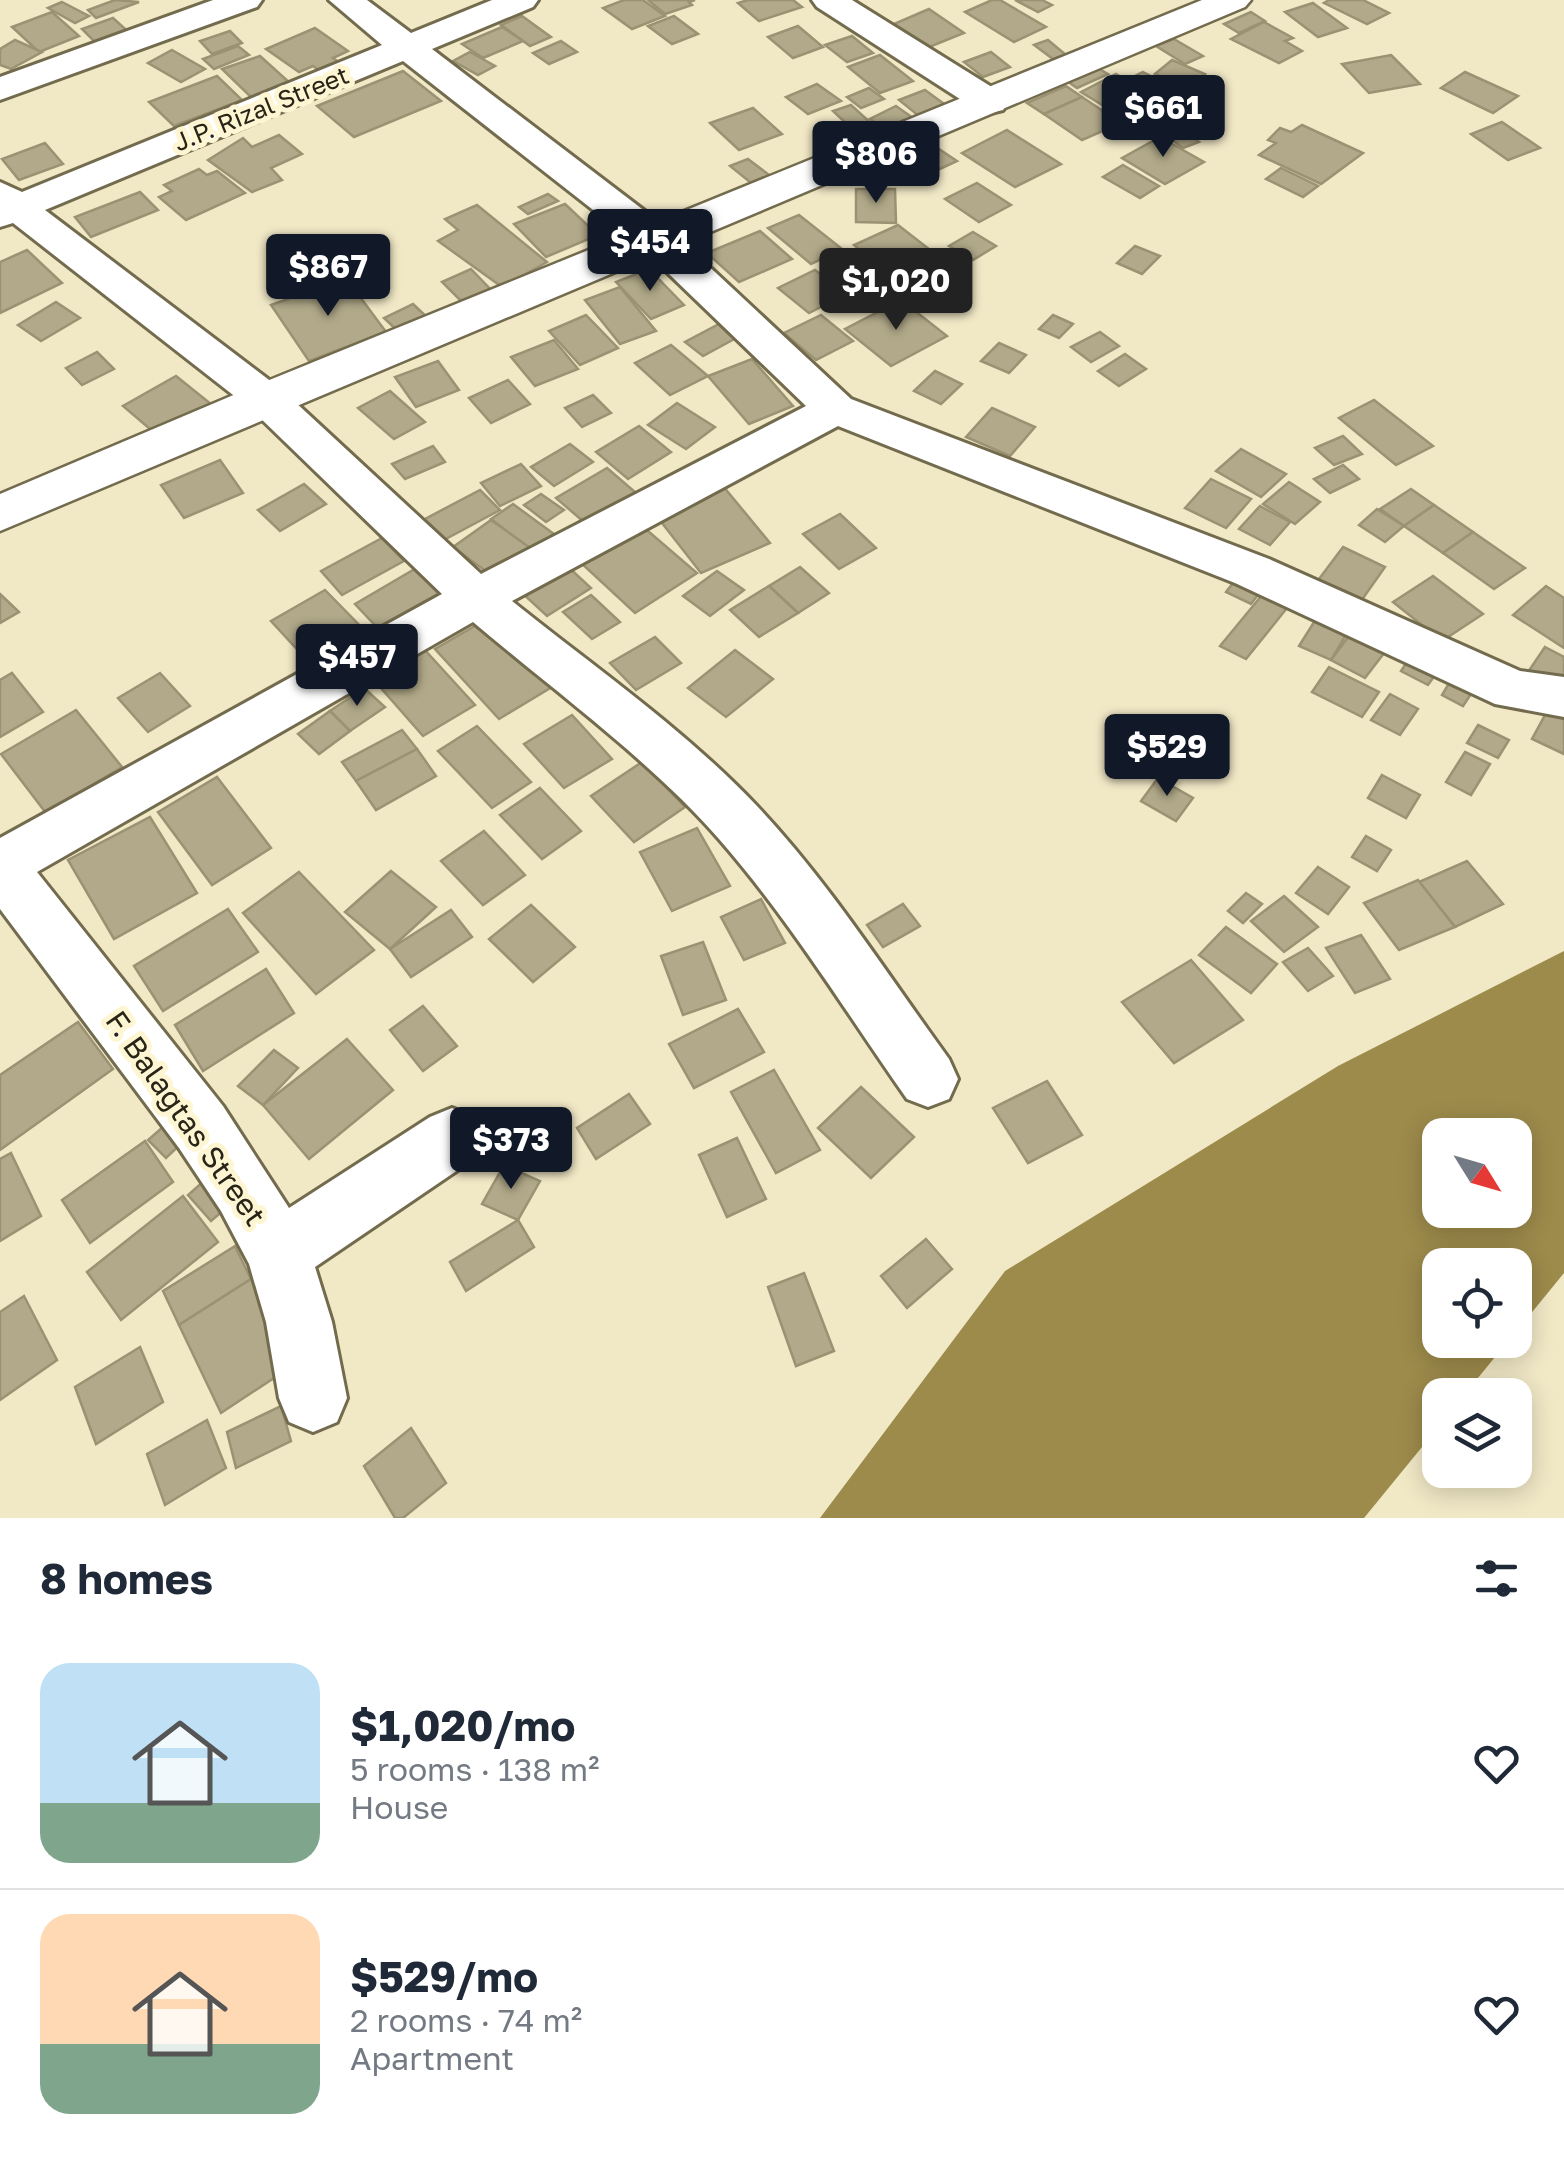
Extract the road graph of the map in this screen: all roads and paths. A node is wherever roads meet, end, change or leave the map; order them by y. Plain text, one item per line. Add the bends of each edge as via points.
1 (245, 0) edge
2 (346, 0) edge
3 (522, 0) edge
4 (829, 0) edge
5 (1233, 0) edge
6 (406, 49) junction
7 (0, 89) edge
8 (990, 102) junction
9 (6, 206) edge
10 (657, 240) junction
11 (266, 399) junction
12 (836, 409) junction
13 (0, 514) edge
14 (476, 598) junction
15 (1564, 697) edge
16 (0, 866) edge
17 (928, 1079) dead end
18 (452, 1138) dead end
19 (278, 1253) junction
20 (313, 1398) dead end

1 - 7 street
2 - 6 street
3 - 6 street, J.P. Rizal Street
4 - 8 street
5 - 8 street
6 - 9 street, J.P. Rizal Street
6 - 10 street
8 - 10 street
9 - 11 street
10 - 11 street
10 - 12 street
11 - 13 street
11 - 14 street
12 - 14 street
12 - 15 street via 1252,571 1513,690
14 - 16 street
14 - 17 street via 737,822 785,878
16 - 19 street, F. Balagtas Street via 200,1127
18 - 19 street
19 - 20 street, F. Balagtas Street

